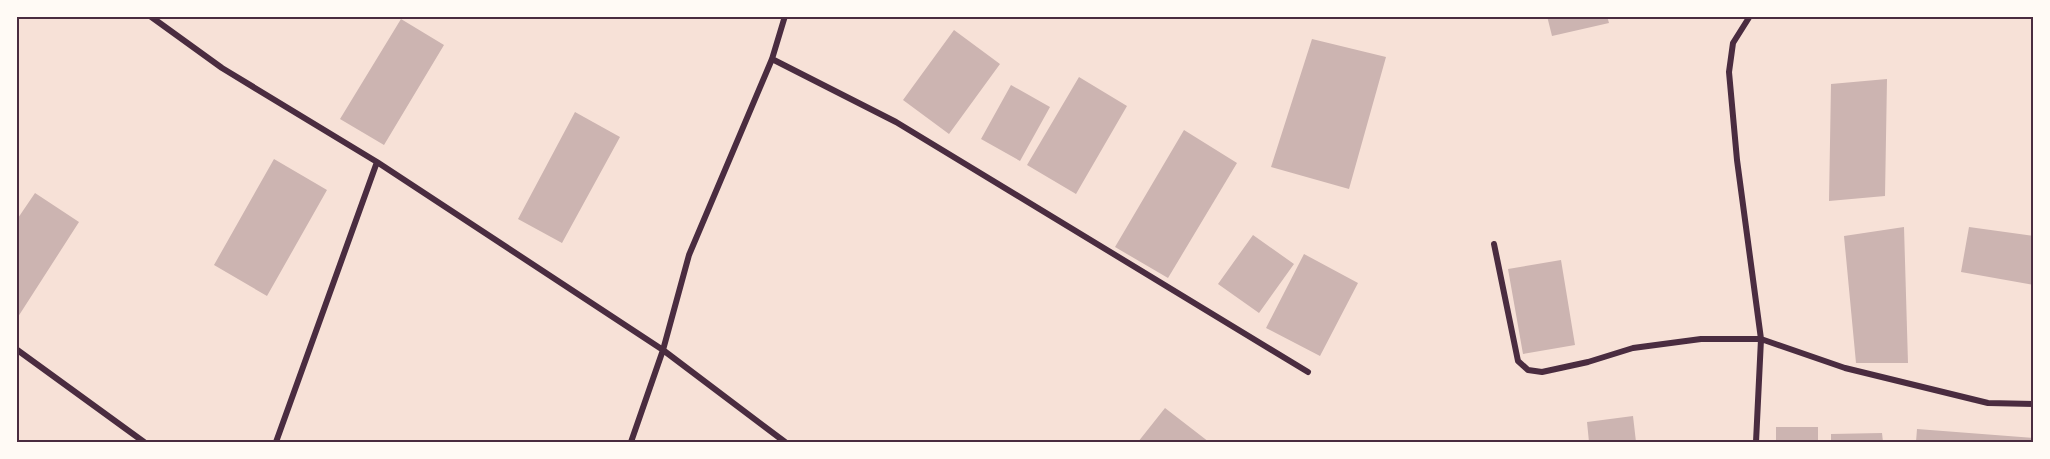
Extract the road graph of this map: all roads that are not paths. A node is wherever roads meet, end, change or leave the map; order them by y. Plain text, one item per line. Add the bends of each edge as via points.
1 (150, 16) edge
2 (785, 16) edge
3 (1750, 16) edge
4 (772, 59) junction
5 (377, 162) junction
6 (1494, 244) dead end
7 (1761, 339) junction
8 (16, 349) edge
9 (663, 350) junction
10 (1308, 372) dead end
11 (2034, 404) edge
12 (144, 442) edge
13 (276, 442) edge
14 (631, 442) edge
15 (785, 442) edge
16 (1756, 442) edge

1 - 5 street via 222,68
2 - 4 street
3 - 7 street via 1733,43 1729,72
4 - 9 street via 690,255
4 - 10 street via 896,122
5 - 9 street
5 - 13 street
6 - 7 street via 1518,362 1527,370 1542,372 1633,348 1701,339
7 - 11 street via 1845,368 1988,404
7 - 16 street
8 - 12 street
9 - 14 street
9 - 15 street

